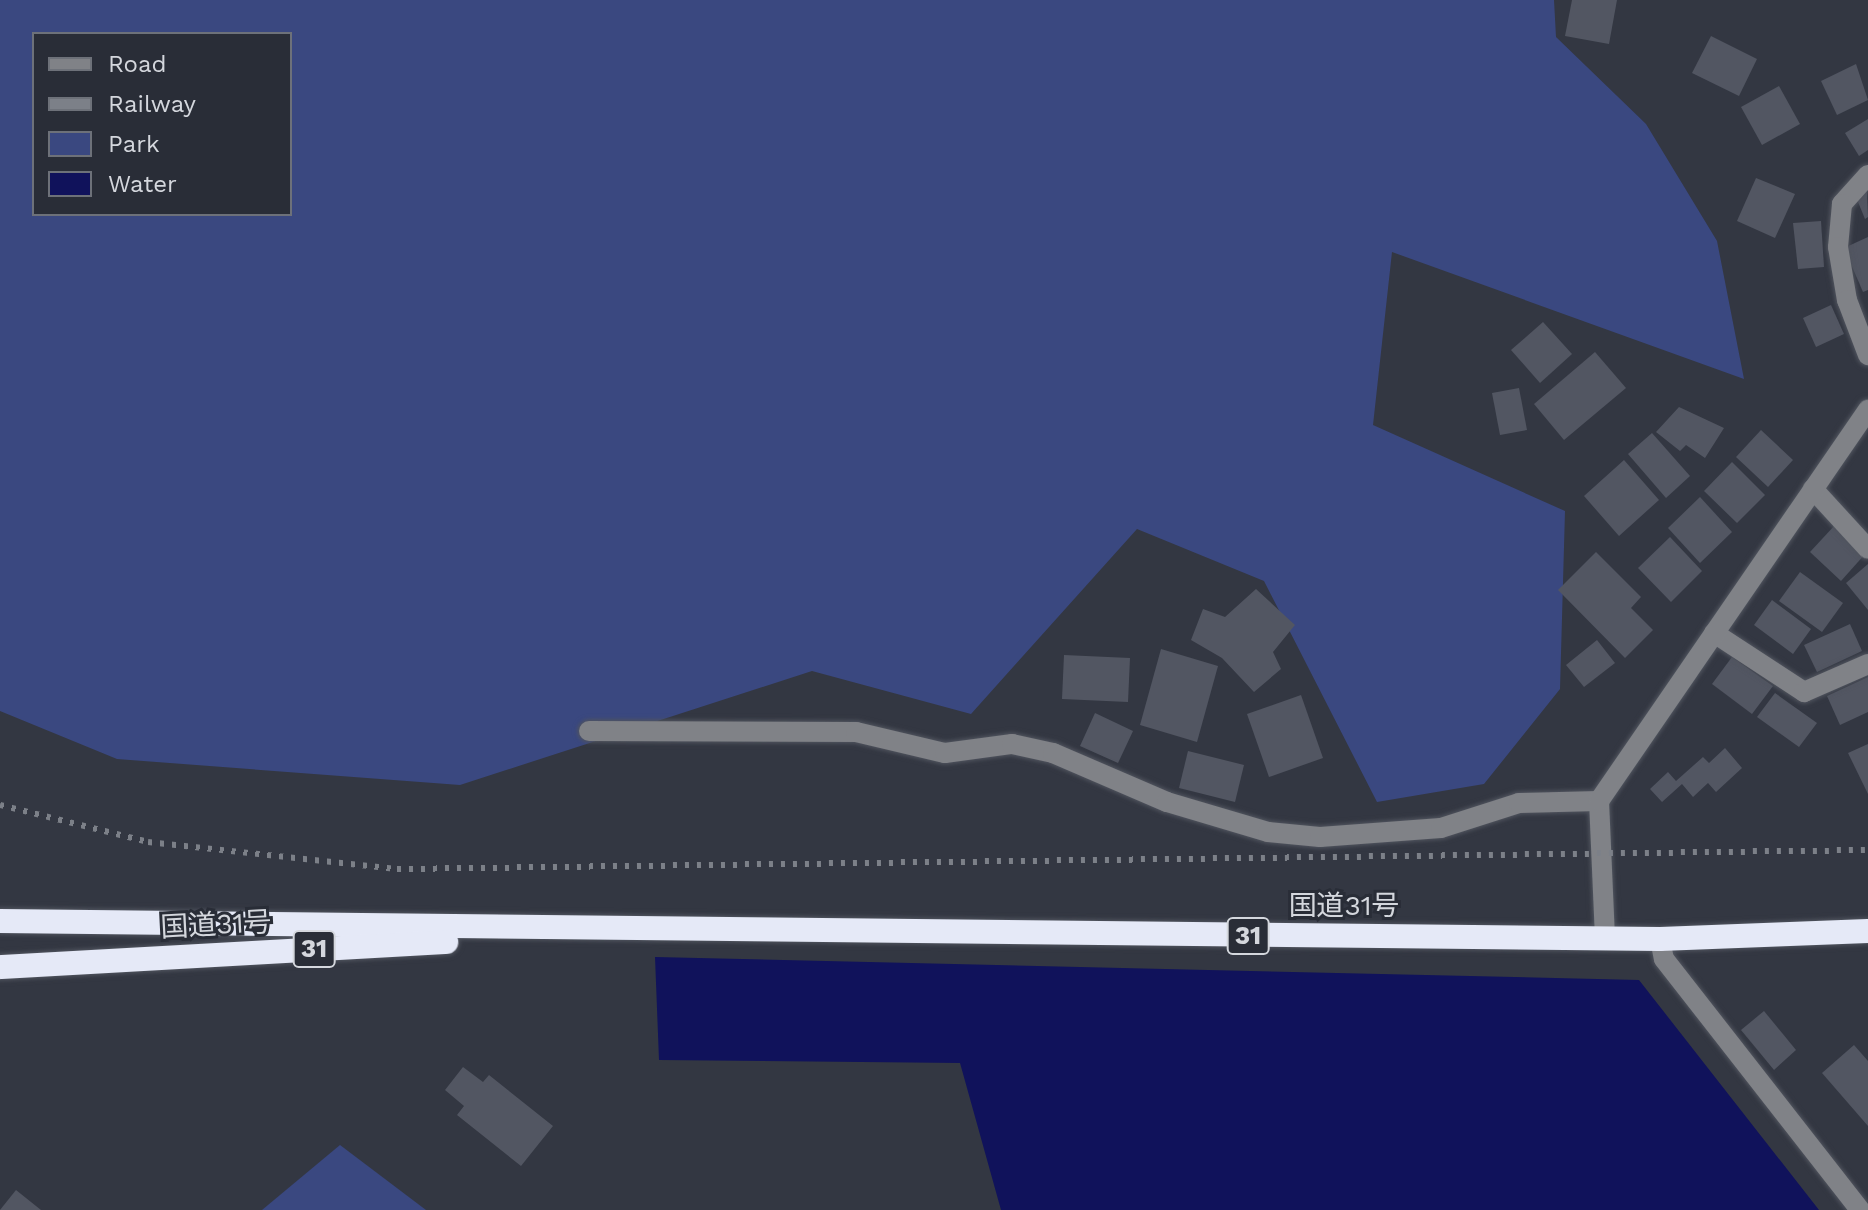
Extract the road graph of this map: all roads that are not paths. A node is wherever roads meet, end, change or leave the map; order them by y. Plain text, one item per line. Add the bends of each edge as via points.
1 (1868, 175) edge
2 (1859, 305) edge
3 (1868, 355) edge
4 (1868, 409) edge
5 (1813, 489) junction
6 (1868, 549) edge
7 (1714, 633) junction
8 (1868, 664) edge
9 (589, 731) dead end
10 (1599, 801) junction
11 (0, 921) edge
12 (1868, 931) edge
13 (628, 932) junction
14 (1605, 938) junction
15 (1660, 939) junction
16 (0, 967) edge
17 (1860, 1210) edge

1 - 2 street via 1842,204 1838,247
2 - 3 street
4 - 5 street
5 - 6 street
5 - 7 street
7 - 8 street via 1804,692
7 - 10 street
9 - 10 street via 856,732 945,753 1012,744 1053,753 1167,802 1268,832 1320,837 1441,828 1519,803
10 - 14 street
11 - 13 highway, 国道31号 / 31
12 - 15 highway, 国道31号 / 31
13 - 14 highway, 国道31号 / 31
13 - 16 highway, 国道31号 / 31
14 - 15 highway, 国道31号 / 31
15 - 17 street via 1664,959

